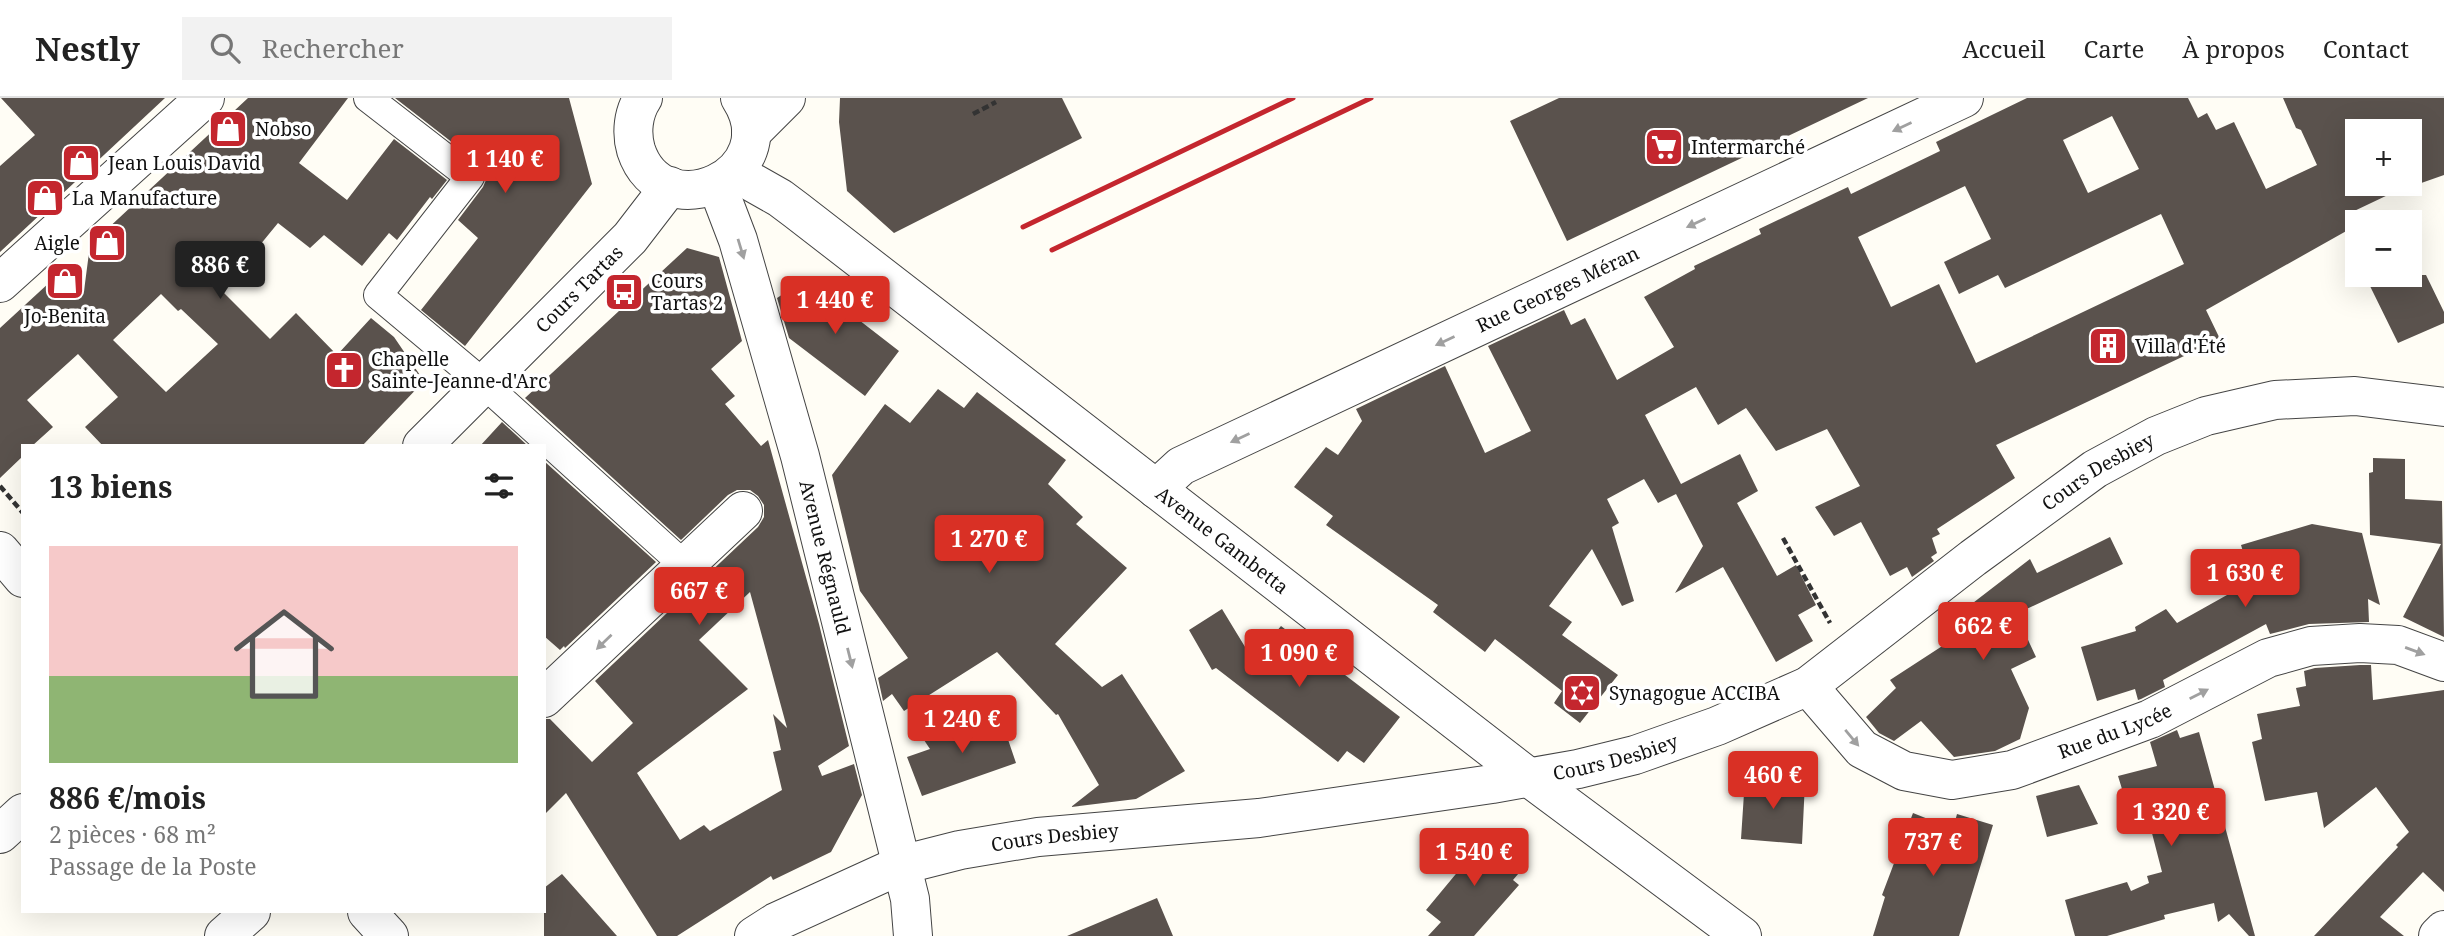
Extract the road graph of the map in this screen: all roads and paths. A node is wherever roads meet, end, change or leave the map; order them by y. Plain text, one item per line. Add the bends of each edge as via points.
1 (205, 98) edge
2 (368, 98) edge
3 (786, 98) edge
4 (1964, 98) edge
5 (641, 99) edge
6 (996, 102) dead end
7 (973, 114) dead end
8 (746, 116) edge
9 (725, 179) junction
10 (670, 187) junction
11 (0, 283) edge
12 (483, 383) junction
13 (2444, 407) edge
14 (424, 444) edge
15 (0, 486) edge
16 (1156, 489) junction
17 (21, 511) edge
18 (743, 511) dead end
19 (1783, 538) dead end
20 (0, 551) edge
21 (684, 565) junction
22 (21, 576) edge
23 (1848, 654) junction
24 (2444, 662) edge
25 (1808, 686) junction
26 (546, 696) edge
27 (1527, 776) junction
28 (21, 816) edge
29 (0, 834) edge
30 (901, 865) junction
31 (250, 913) edge
32 (368, 913) edge
33 (2444, 930) edge
34 (224, 936) edge
35 (389, 936) edge
36 (754, 936) edge
37 (913, 936) edge
38 (1742, 936) edge
39 (2438, 936) edge

1 - 11 street
2 - 12 street via 470,177 378,295
3 - 8 street
4 -> 16 street, Rue Georges Méran via 1181,466
5 - 10 street via 633,131 639,160 652,176
6 - 7 path
8 - 9 street via 743,161
9 - 10 street via 701,190
9 - 16 street, Avenue Gambetta via 780,198
9 -> 30 street, Avenue Régnauld via 800,456
10 - 12 street, Cours Tartas via 630,238
12 - 14 street, Cours Tartas
12 - 21 street
13 - 23 street, Cours Desbiey via 2355,396 2275,400 2206,416 2156,436 2095,468
15 - 17 path
16 - 27 street, Avenue Gambetta
18 - 21 street
19 - 23 path
20 - 22 street
21 -> 26 street
23 - 25 street, Cours Desbiey
25 -> 24 street, Rue du Lycée via 1862,748 1904,771 1952,780 2012,770 2113,733 2150,719 2268,658 2311,646 2398,645
25 - 27 street, Cours Desbiey via 1635,755
27 - 30 street, Cours Desbiey via 1259,818 1038,836
27 - 38 street, Avenue Gambetta
28 - 29 street
30 - 36 street, Cours Desbiey
30 - 37 street, Avenue Régnauld
31 - 34 street
32 - 35 street
33 - 39 street

